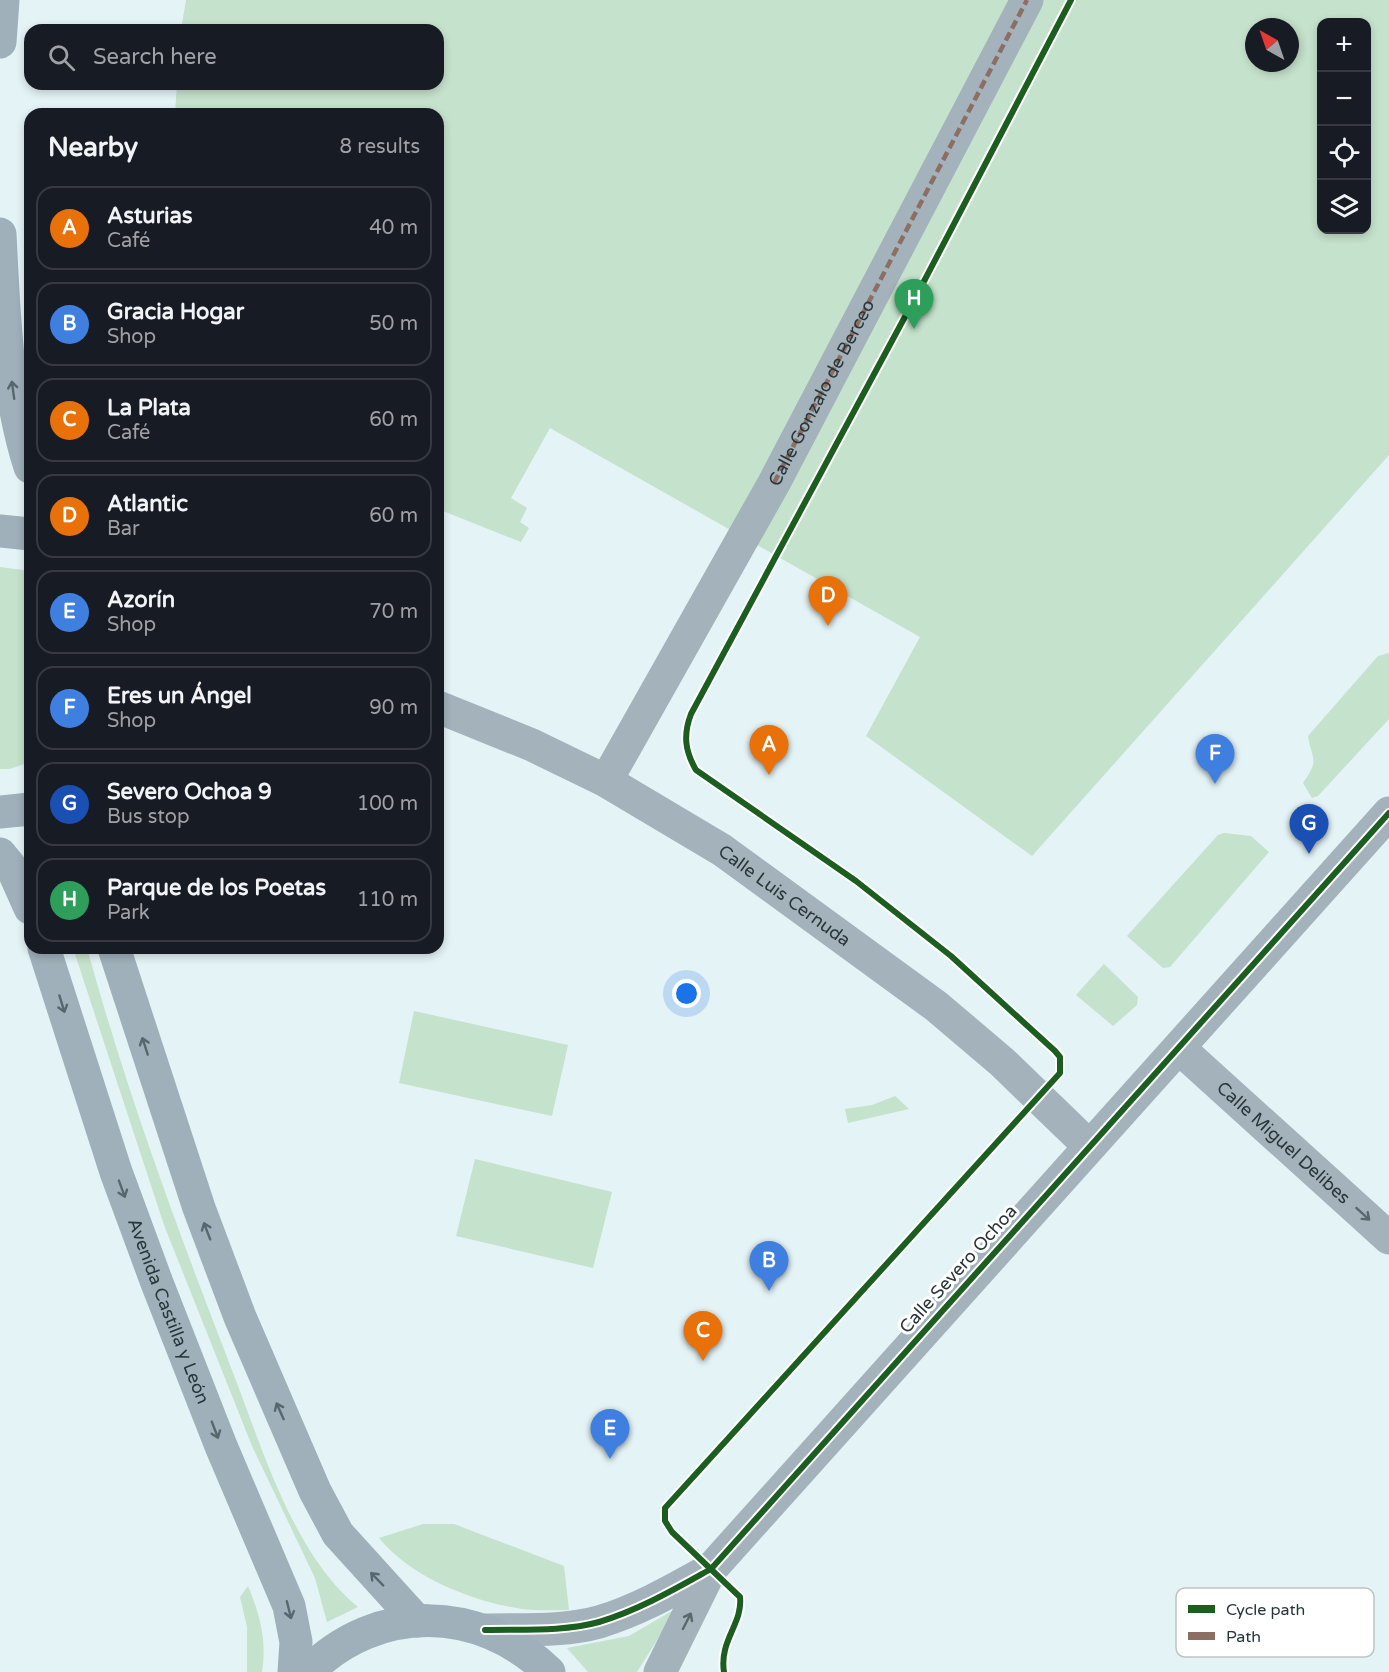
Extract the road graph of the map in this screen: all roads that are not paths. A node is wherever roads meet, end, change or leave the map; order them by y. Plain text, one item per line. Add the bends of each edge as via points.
1 (3, 0) edge
2 (1027, 0) edge
3 (0, 42) edge
4 (0, 234) edge
5 (24, 443) edge
6 (0, 531) edge
7 (24, 533) edge
8 (444, 709) edge
9 (606, 781) junction
10 (24, 810) edge
11 (0, 812) edge
12 (1389, 813) edge
13 (0, 854) edge
14 (24, 895) edge
15 (46, 954) edge
16 (116, 954) edge
17 (1179, 1048) junction
18 (1089, 1146) junction
19 (1389, 1238) edge
20 (711, 1569) junction
21 (417, 1621) junction
22 (484, 1630) junction
23 (294, 1672) edge
24 (308, 1672) edge
25 (549, 1672) edge
26 (660, 1672) edge

1 - 3 main road
2 - 9 street, Calle Gonzalo de Berceo via 774,483
5 -> 4 main road via 13,396
6 - 7 main road
8 - 9 street, Calle Luis Cernuda
9 - 18 street, Calle Luis Cernuda via 722,850 936,1006 1002,1062
10 - 11 main road
12 - 17 street, Calle Severo Ochoa
13 - 14 main road via 13,870
15 -> 23 main road, Avenida Castilla y León via 116,1173 157,1283 289,1606 296,1642
21 -> 16 main road via 338,1534 315,1491 240,1317 203,1218
17 - 18 street, Calle Severo Ochoa
17 -> 19 street, Calle Miguel Delibes
18 - 20 street, Calle Severo Ochoa
20 - 22 street, Calle Severo Ochoa via 643,1606 597,1623 549,1629
26 -> 20 street, Calle Severo Ochoa
21 - 22 main road via 452,1622
21 - 24 main road via 364,1633 332,1651
22 - 25 main road via 519,1647

